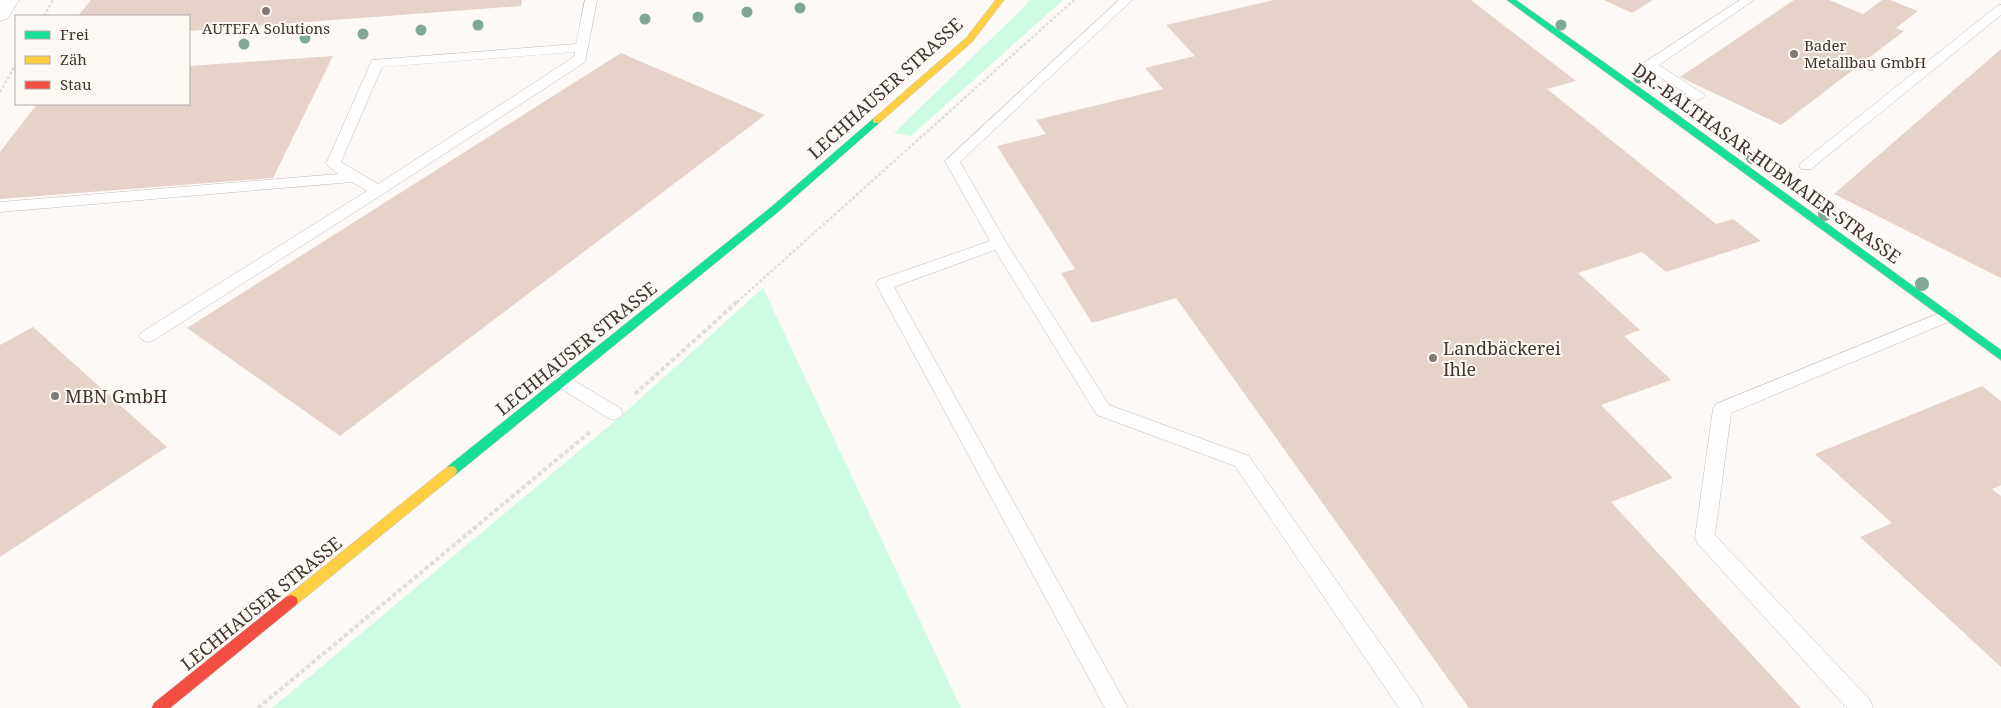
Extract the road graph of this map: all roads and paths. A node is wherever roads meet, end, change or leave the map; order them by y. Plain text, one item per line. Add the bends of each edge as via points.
1 (9, 0) edge
2 (53, 0) edge
3 (591, 0) edge
4 (1000, 0) edge
5 (1074, 0) edge
6 (1126, 0) edge
7 (1511, 0) edge
8 (1748, 0) edge
9 (2001, 9) edge
10 (0, 14) edge
11 (45, 15) edge
12 (582, 48) junction
13 (15, 66) edge
14 (0, 92) edge
15 (1664, 109) junction
16 (1806, 166) dead end
17 (355, 177) junction
18 (378, 190) junction
19 (0, 208) edge
20 (999, 243) junction
21 (1948, 316) junction
22 (148, 336) dead end
23 (2001, 356) edge
24 (563, 381) junction
25 (614, 413) junction
26 (159, 708) edge
27 (258, 708) edge
28 (1118, 708) edge
29 (1412, 708) edge
30 (1862, 708) edge

1 - 10 street
2 - 11 path
3 - 12 lane
4 - 24 main road, LECHHAUSER STRASSE via 969,40 811,178
5 - 25 path
6 - 20 lane via 952,162
7 - 15 main road, DR.-BALTHASAR-HUBMAIER-STRASSE
8 - 15 lane via 1650,65 1698,95
9 - 16 lane
12 - 17 lane via 377,62 333,164
12 - 18 lane via 580,59
13 - 14 path
15 - 21 main road, DR.-BALTHASAR-HUBMAIER-STRASSE
17 - 18 lane
17 - 19 lane
18 - 22 lane
20 - 28 lane via 884,284
20 - 29 lane via 1103,410 1242,460
21 - 23 main road, DR.-BALTHASAR-HUBMAIER-STRASSE
21 - 30 lane via 1722,409 1705,538
24 - 25 lane
24 - 26 main road, LECHHAUSER STRASSE
25 - 27 path

